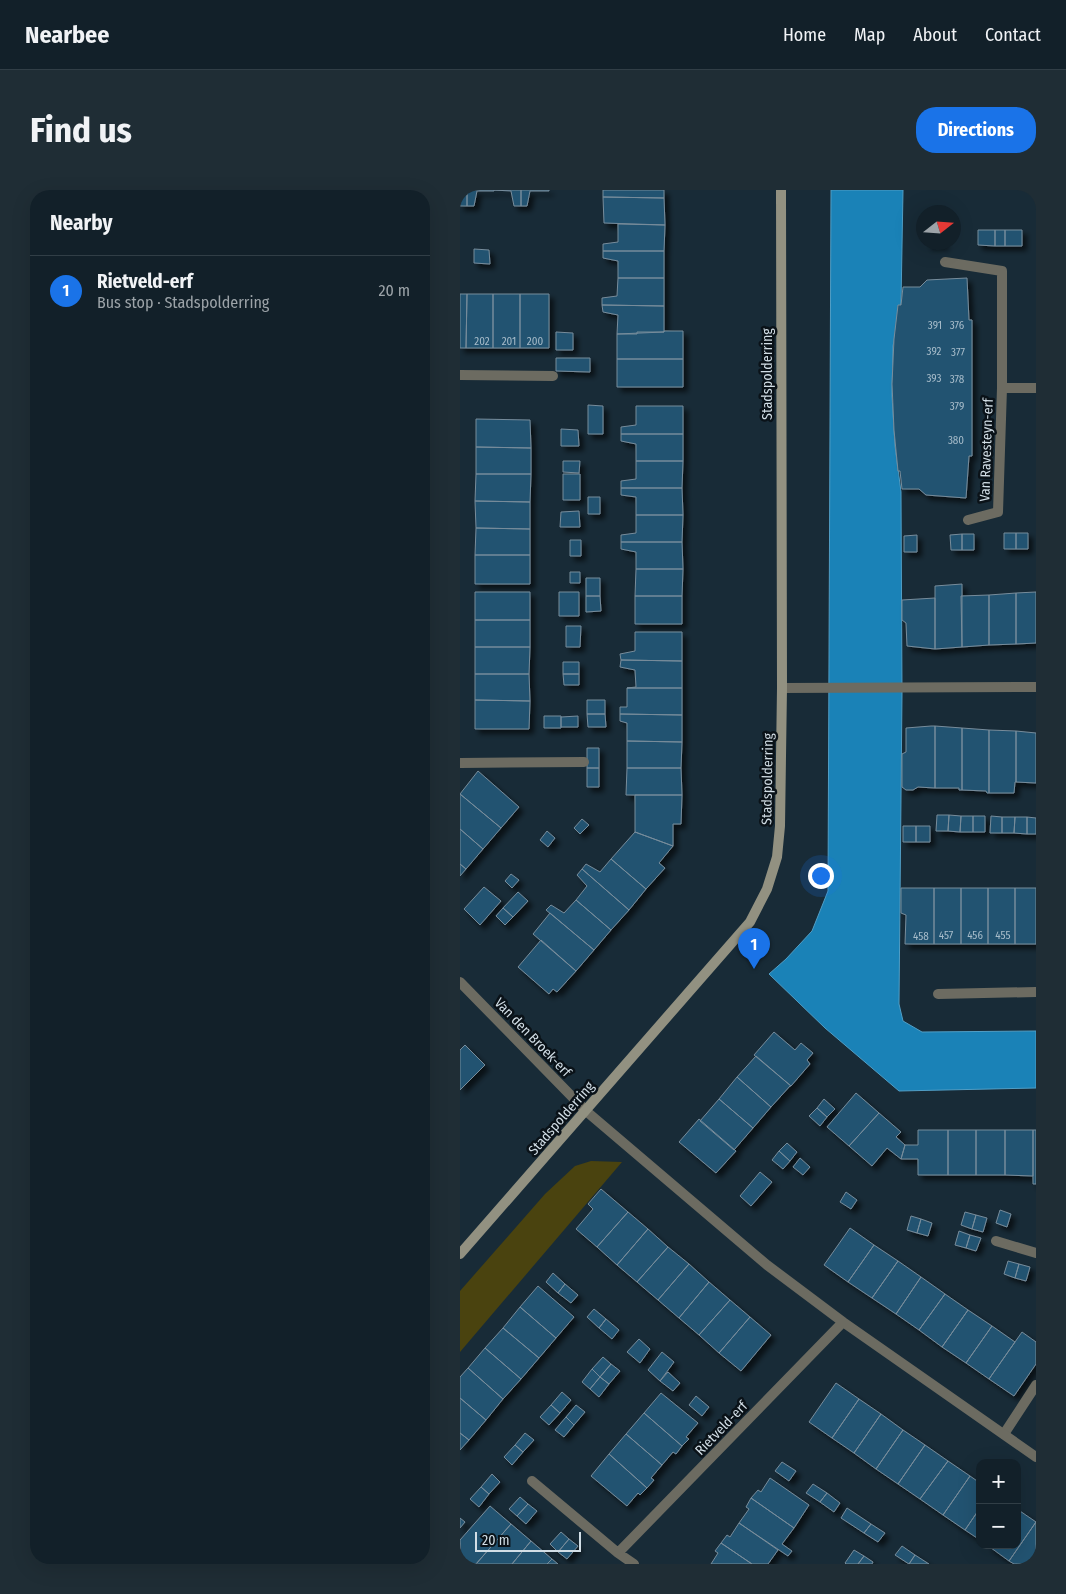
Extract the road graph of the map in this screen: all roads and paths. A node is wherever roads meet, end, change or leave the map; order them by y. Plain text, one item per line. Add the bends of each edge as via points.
1 (781, 190) edge
2 (945, 262) dead end
3 (460, 375) edge
4 (553, 376) dead end
5 (1002, 388) junction
6 (1036, 388) edge
7 (968, 520) dead end
8 (1036, 687) edge
9 (782, 688) junction
10 (584, 762) dead end
11 (460, 763) edge
12 (460, 982) edge
13 (1036, 992) edge
14 (938, 994) dead end
15 (586, 1111) junction
16 (996, 1241) dead end
17 (1036, 1253) edge
18 (460, 1254) edge
19 (843, 1322) junction
20 (1036, 1385) edge
21 (1004, 1434) junction
22 (1036, 1457) edge
23 (532, 1481) dead end
24 (618, 1553) junction
25 (634, 1564) edge

1 - 9 street, Stadspolderring
2 - 5 street, Van Ravesteyn-erf via 1002,272
3 - 4 street
5 - 6 street, Van Ravesteyn-erf
5 - 7 street, Van Ravesteyn-erf via 998,512
8 - 9 street
9 - 15 street, Stadspolderring via 780,826 777,857 767,889 750,922
10 - 11 street
12 - 15 street, Van den Broek-erf
13 - 14 street
15 - 18 street, Stadspolderring
15 - 19 street via 767,1264
16 - 17 street
19 - 21 street
19 - 24 street, Rietveld-erf
20 - 21 street
21 - 22 street
23 - 24 street
24 - 25 street

